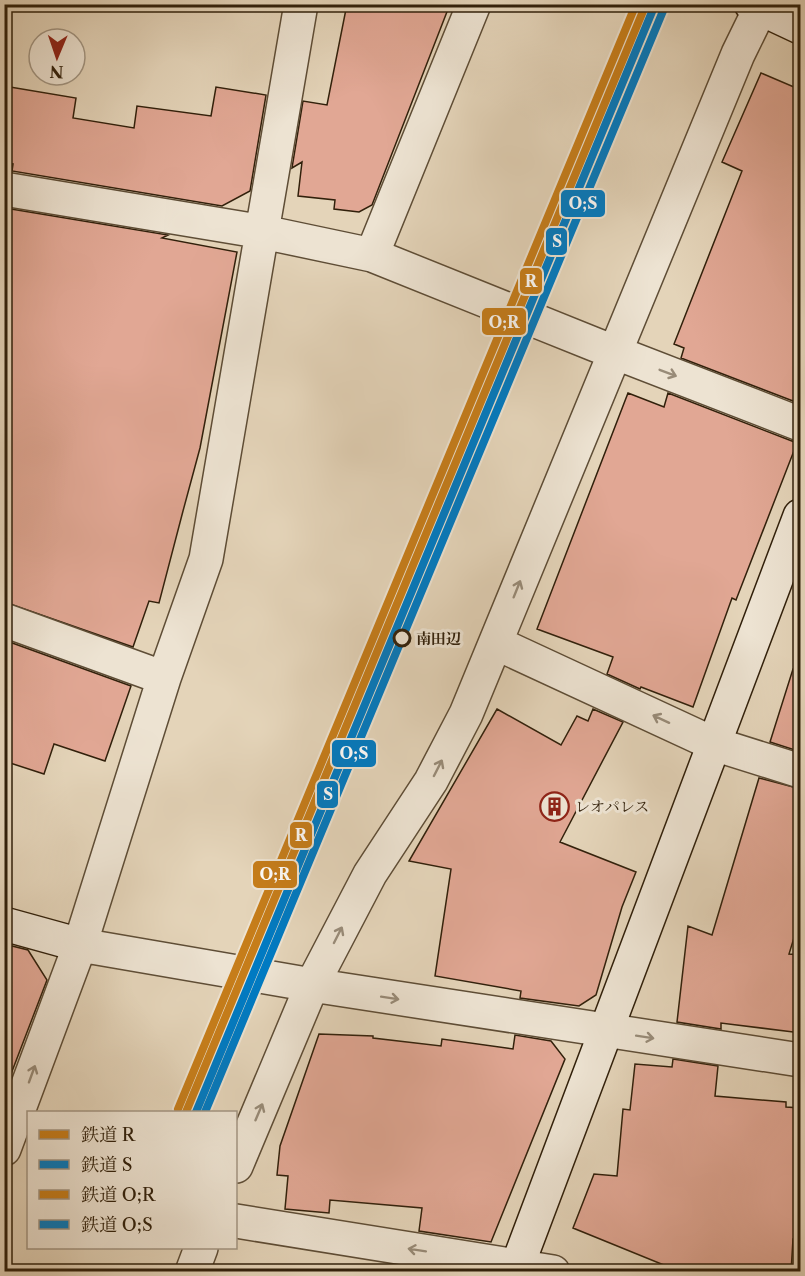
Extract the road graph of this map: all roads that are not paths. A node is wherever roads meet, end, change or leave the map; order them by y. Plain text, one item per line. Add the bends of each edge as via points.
1 (301, 4) edge
2 (474, 4) edge
3 (756, 7) edge
4 (801, 27) edge
5 (4, 189) edge
6 (263, 232) junction
7 (372, 255) junction
8 (613, 352) junction
9 (801, 424) edge
10 (801, 516) edge
11 (4, 620) edge
12 (496, 643) junction
13 (164, 678) junction
14 (714, 744) junction
15 (801, 771) edge
16 (4, 924) edge
17 (80, 945) junction
18 (312, 986) junction
19 (608, 1031) junction
20 (801, 1060) edge
21 (4, 1149) edge
22 (237, 1164) edge
23 (237, 1221) edge
24 (201, 1249) edge
25 (516, 1269) edge
26 (192, 1272) edge
27 (553, 1272) edge

1 - 6 street
2 - 7 street
3 - 4 street
3 - 8 street
5 - 6 street
6 - 7 street
6 - 13 street via 206,559
7 - 8 street
8 -> 9 street
12 -> 8 street
10 - 14 street
11 - 13 street
14 -> 12 street
18 -> 12 street via 370,874 431,781 466,714
13 - 17 street
14 - 15 street
14 - 19 street
16 - 17 street
17 - 18 street
21 -> 17 street
18 -> 19 street
22 -> 18 street
19 -> 20 street
19 - 25 street
25 -> 23 street
24 - 26 street
25 - 27 street

